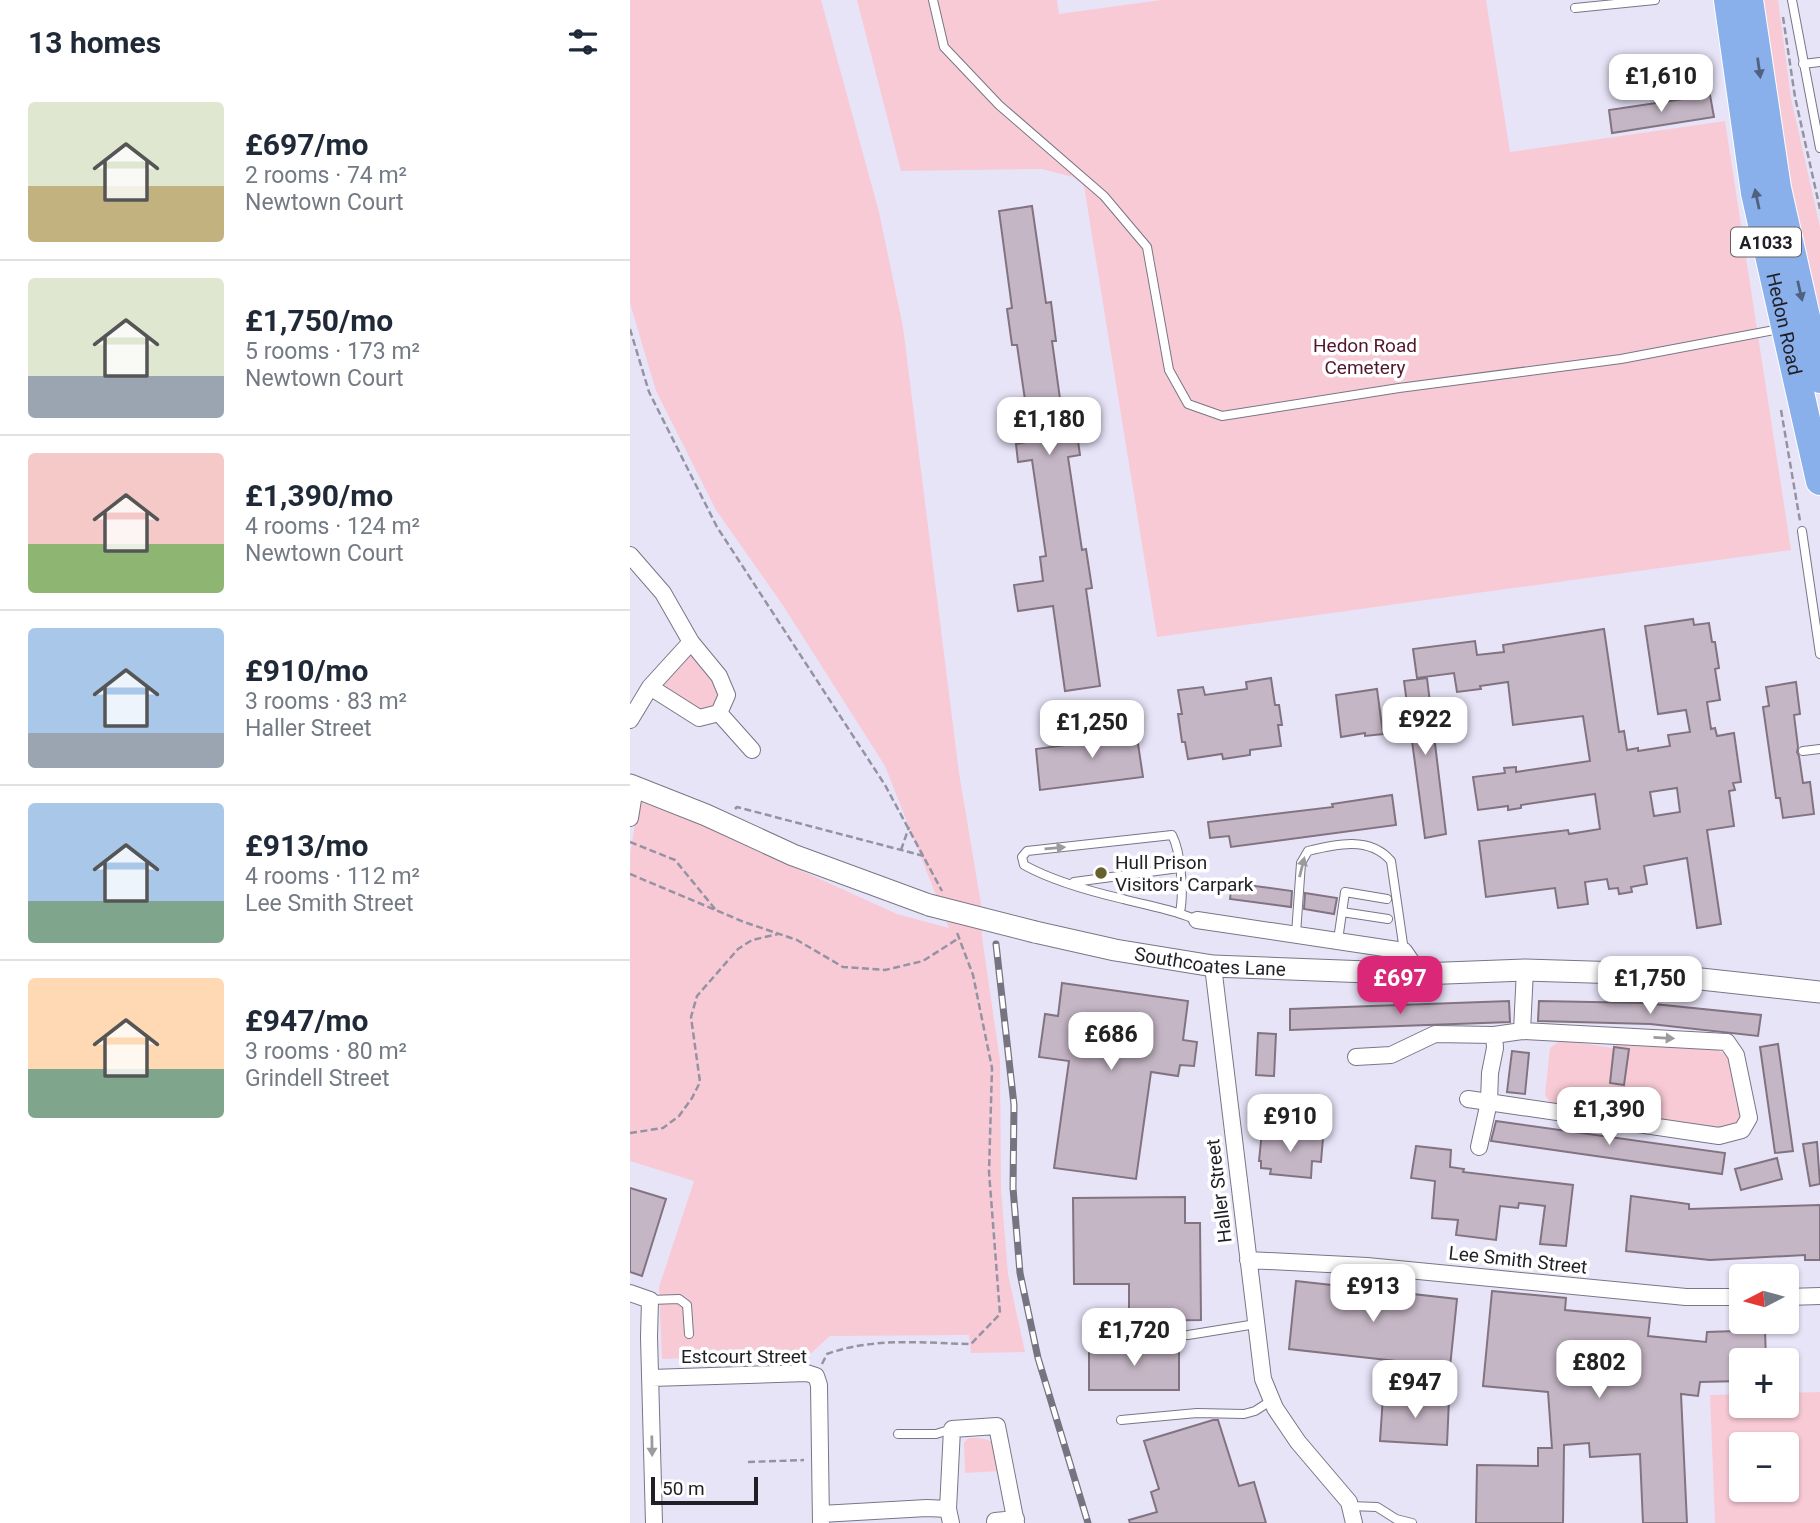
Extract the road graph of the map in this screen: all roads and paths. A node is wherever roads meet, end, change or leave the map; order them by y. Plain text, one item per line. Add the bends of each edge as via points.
1 (933, 0) edge
2 (1655, 0) edge
3 (1728, 0) edge
4 (1749, 0) edge
5 (1792, 0) edge
6 (1781, 7) dead end
7 (1575, 8) dead end
8 (1820, 62) edge
9 (1803, 64) junction
10 (1820, 148) edge
11 (1820, 209) edge
12 (1786, 327) junction
13 (1820, 379) edge
14 (1820, 481) edge
15 (1802, 531) dead end
16 (630, 555) edge
17 (691, 642) junction
18 (1820, 654) edge
19 (650, 687) junction
20 (719, 713) junction
21 (630, 720) edge
22 (1820, 749) edge
23 (752, 750) dead end
24 (1803, 751) dead end
25 (632, 786) edge
26 (630, 818) edge
27 (719, 821) junction
28 (909, 827) dead end
29 (630, 842) edge
30 (901, 850) junction
31 (924, 856) dead end
32 (1179, 868) junction
33 (630, 874) edge
34 (1071, 883) junction
35 (1387, 899) dead end
36 (716, 910) junction
37 (1180, 912) junction
38 (1342, 912) junction
39 (1388, 919) dead end
40 (1197, 920) joint
41 (779, 934) junction
42 (1296, 934) junction
43 (959, 938) dead end
44 (1338, 940) junction
45 (1404, 951) junction
46 (1213, 966) junction
47 (1525, 970) junction
48 (1420, 974) junction
49 (1820, 992) edge
50 (1522, 1031) junction
51 (1494, 1035) junction
52 (1356, 1057) dead end
53 (1468, 1099) dead end
54 (1489, 1102) junction
55 (630, 1133) edge
56 (1479, 1147) dead end
57 (1248, 1260) junction
58 (630, 1293) edge
59 (1820, 1296) edge
60 (1729, 1297) edge
61 (1799, 1297) edge
62 (650, 1300) junction
63 (1256, 1324) junction
64 (689, 1334) dead end
65 (1100, 1336) dead end
66 (651, 1378) junction
67 (1273, 1404) junction
68 (1121, 1420) dead end
69 (952, 1429) junction
70 (898, 1434) dead end
71 (820, 1460) junction
72 (748, 1462) dead end
73 (1350, 1506) junction
74 (950, 1516) edge
75 (821, 1519) edge
76 (995, 1521) dead end
77 (1016, 1521) edge
78 (654, 1523) edge
79 (1354, 1523) edge
80 (1412, 1523) edge

1 - 12 lane via 944,47 999,105 1104,196 1147,247 1169,370 1188,404 1222,416 1399,387 1621,359
2 - 7 lane
12 -> 3 highway, Hedon Road / A1033 via 1755,193
4 -> 13 highway, Hedon Road / A1033 via 1777,188
5 - 9 lane
6 - 11 path
8 - 9 lane
9 - 10 lane
12 - 14 highway, Hedon Road / A1033
15 - 18 lane
16 - 17 street via 663,593
17 - 19 street
17 - 20 street via 727,695
19 - 20 street via 699,718
19 - 21 street
20 - 23 street
22 - 24 lane
25 - 26 street
25 - 27 street, Southcoates Lane
27 - 30 path via 737,807
27 - 46 street, Southcoates Lane, bridge via 793,855 929,905 1115,950
28 - 30 path
29 - 36 path via 675,860
30 - 31 path
32 - 34 lane
34 -> 32 lane via 1040,874 1024,865 1022,857 1027,851 1172,835
32 - 37 lane
33 - 36 path
34 - 37 lane
35 - 38 lane via 1345,892
36 - 41 path
37 - 40 lane
38 - 39 lane
38 - 44 lane
40 - 42 street
41 - 43 path via 843,967 885,970 923,961
41 - 55 path via 752,940 738,949 697,996 691,1017 700,1082 692,1098 663,1128
42 - 44 street
42 -> 45 lane via 1301,863 1308,851 1358,844 1382,851 1391,861
44 - 45 street
45 - 48 street
46 - 48 street, Southcoates Lane
46 - 57 street, Haller Street
47 - 48 street, Southcoates Lane
47 - 49 street, Southcoates Lane via 1655,974
47 - 50 street
50 - 51 street
50 -> 54 street via 1727,1042 1736,1055 1749,1118 1742,1130 1719,1136
51 - 52 street via 1435,1034 1391,1055
51 - 54 street
53 - 54 street
54 - 56 street
57 - 60 street, Lee Smith Street
57 - 63 street, Haller Street
58 - 62 street
59 - 61 street
62 - 64 lane via 680,1299 687,1305
62 - 66 street
63 - 65 lane via 1188,1335
63 - 67 street, Haller Street via 1263,1379
66 - 71 street, Estcourt Street via 816,1376
66 -> 78 street
67 - 68 lane via 1244,1414
67 - 73 street, Haller Street
69 - 70 lane via 936,1434
69 - 74 street
69 - 77 street via 997,1426
71 - 72 path
71 - 75 street, Estcourt Street
73 - 79 street
73 - 80 lane via 1377,1507
74 - 75 street via 927,1508
76 - 77 street

